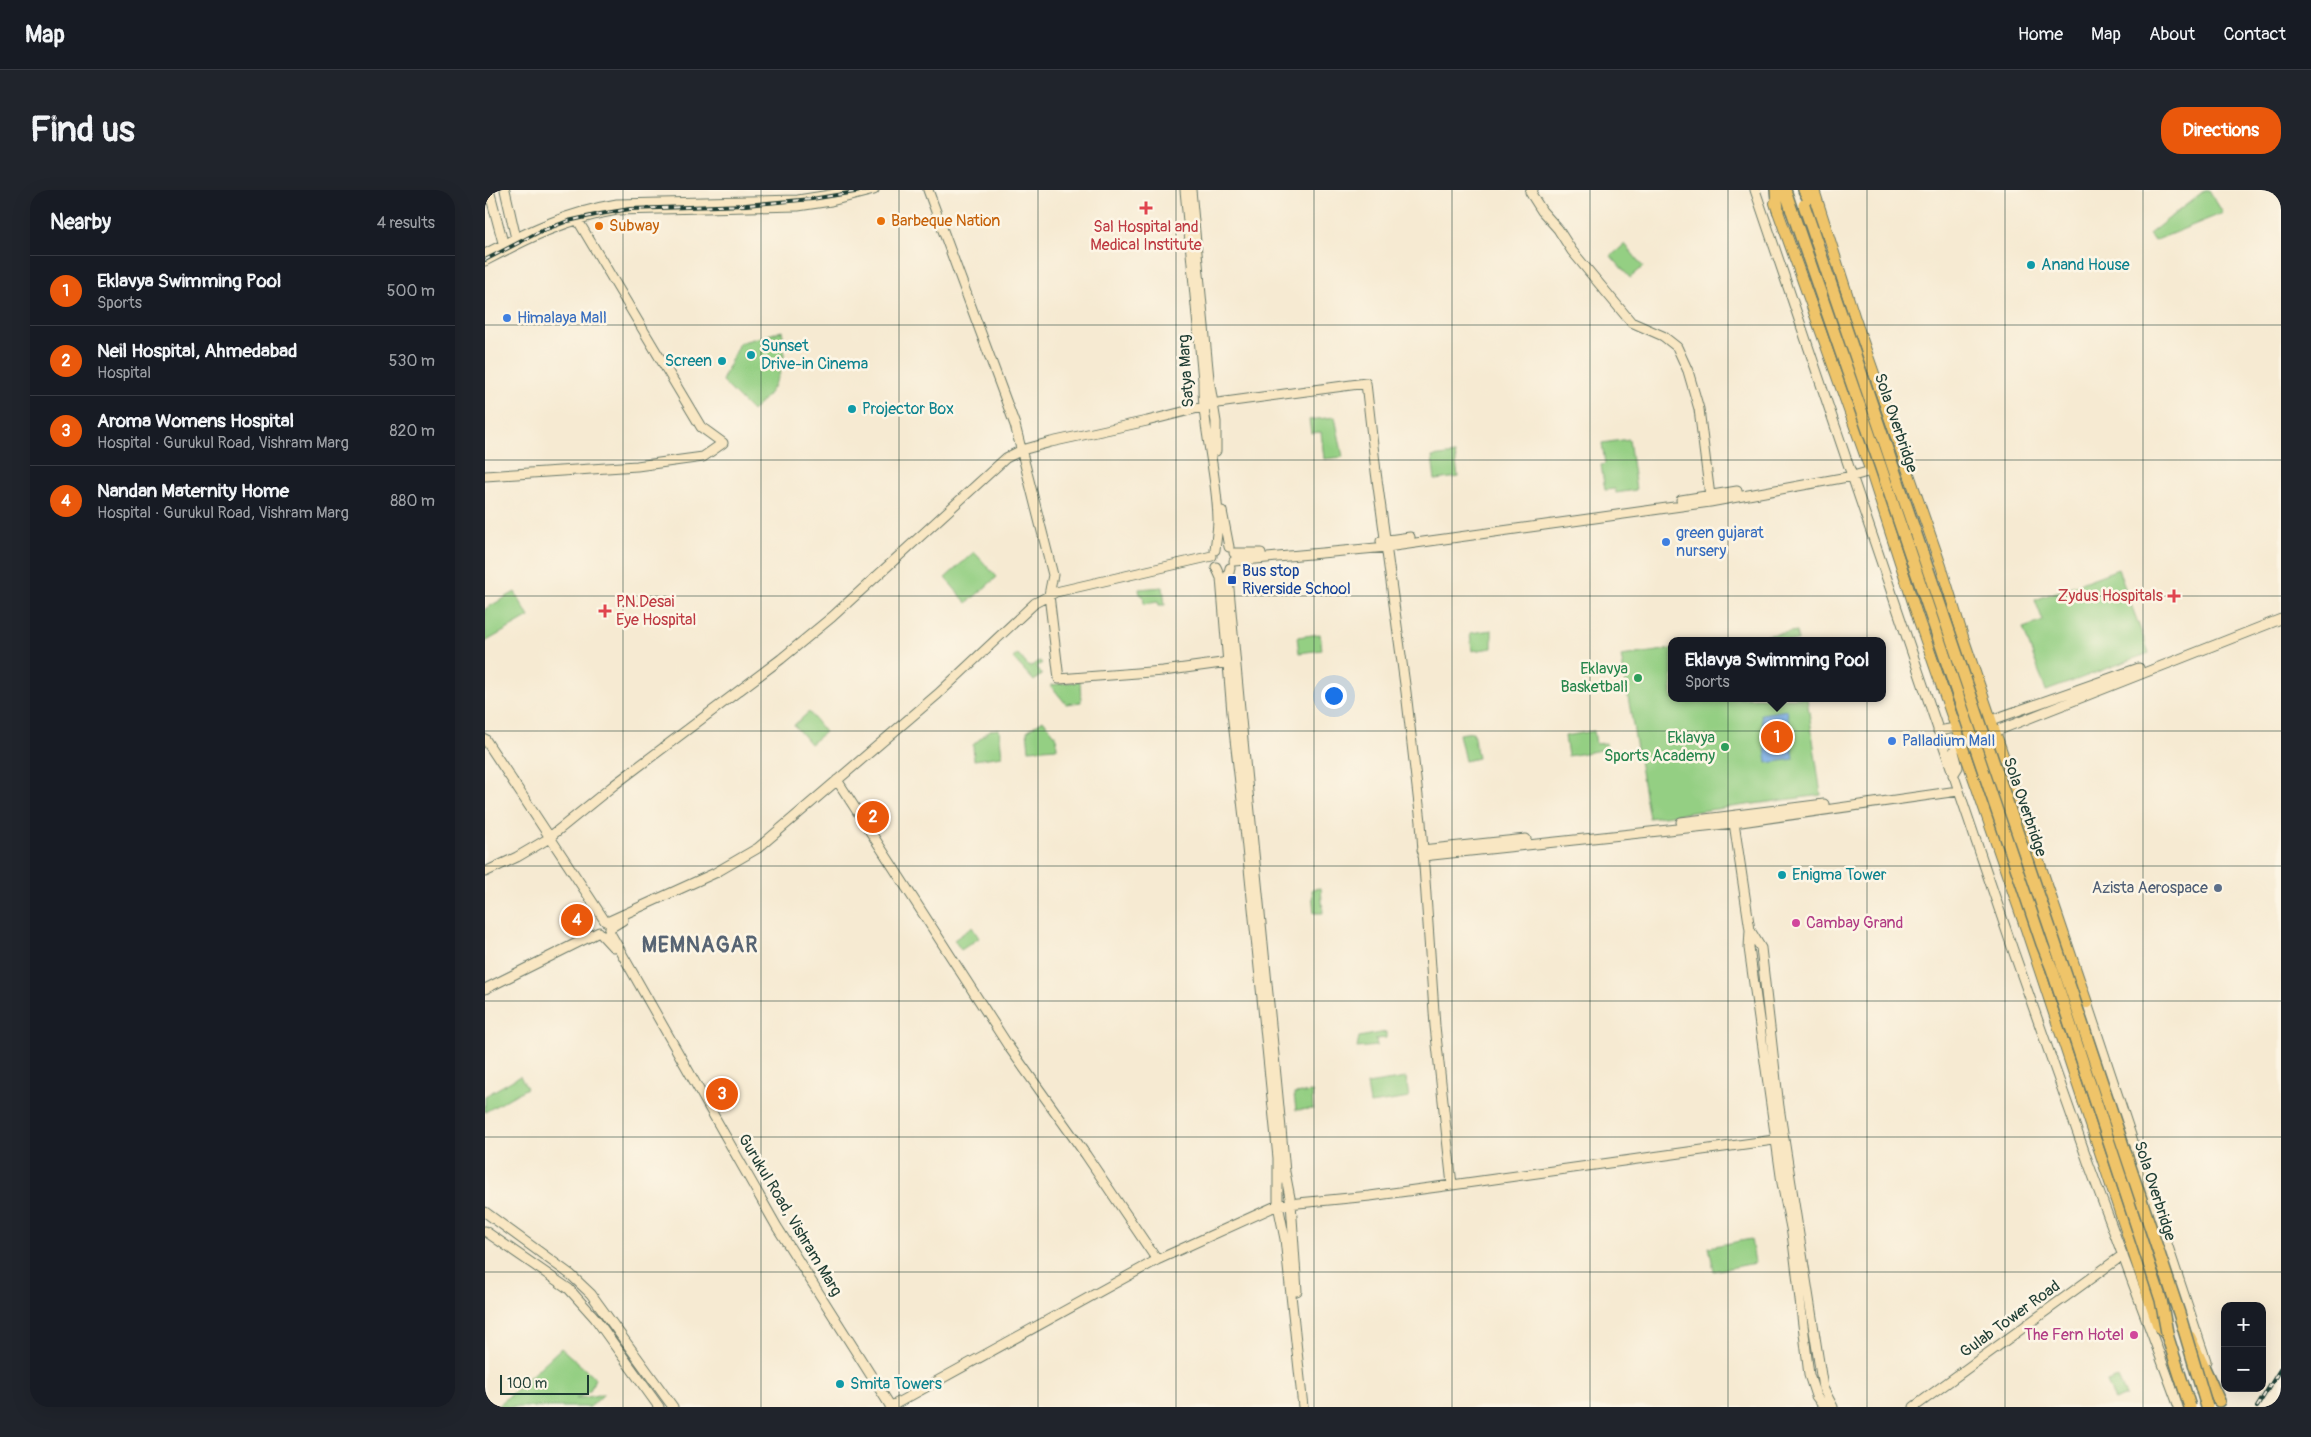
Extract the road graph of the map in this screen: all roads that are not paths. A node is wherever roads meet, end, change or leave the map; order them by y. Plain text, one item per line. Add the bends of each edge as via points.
1 (489, 190) edge
2 (505, 190) edge
3 (849, 190) edge
4 (874, 190) edge
5 (928, 190) edge
6 (1185, 190) edge
7 (1191, 190) edge
8 (1755, 190) edge
9 (1771, 190) edge
10 (1776, 190) edge
11 (1785, 190) edge
12 (1799, 190) edge
13 (1804, 190) edge
14 (1813, 190) edge
15 (1531, 191) edge
16 (1777, 210) junction
17 (577, 218) junction
18 (1827, 234) junction
19 (517, 241) junction
20 (504, 247) junction
21 (485, 254) edge
22 (485, 261) edge
23 (1214, 404) junction
24 (1203, 407) junction
25 (1022, 450) junction
26 (1870, 469) junction
27 (1852, 474) junction
28 (485, 476) edge
29 (1710, 496) junction
30 (1386, 544) junction
31 (1232, 557) junction
32 (1214, 559) junction
33 (1050, 597) junction
34 (2281, 613) edge
35 (2281, 619) edge
36 (1229, 662) junction
37 (1236, 708) junction
38 (1993, 720) junction
39 (1957, 728) junction
40 (1938, 730) junction
41 (1996, 733) junction
42 (485, 739) edge
43 (1961, 741) junction
44 (485, 749) edge
45 (1953, 775) junction
46 (838, 783) junction
47 (1957, 789) junction
48 (1734, 823) junction
49 (548, 839) junction
50 (1422, 853) junction
51 (485, 872) edge
52 (603, 927) junction
53 (485, 982) edge
54 (485, 989) edge
55 (2087, 1003) joint
56 (1780, 1139) junction
57 (1452, 1185) junction
58 (1291, 1203) junction
59 (1278, 1204) junction
60 (485, 1212) edge
61 (485, 1231) edge
62 (2124, 1258) junction
63 (1157, 1260) junction
64 (2179, 1313) junction
65 (2168, 1338) junction
66 (2219, 1404) edge
67 (659, 1407) edge
68 (673, 1407) edge
69 (889, 1407) edge
70 (1303, 1407) edge
71 (1309, 1407) edge
72 (1824, 1407) edge
73 (1833, 1407) edge
74 (1915, 1407) edge
75 (1922, 1407) edge
76 (2179, 1407) edge
77 (2190, 1407) edge
78 (2207, 1407) edge

1 - 20 street
2 - 19 street
3 - 19 street via 798,200 617,204 551,221
4 - 17 street via 798,206 617,210
5 - 25 street
6 - 24 street, Satya Marg
7 - 23 street, Satya Marg
8 - 27 street
9 - 16 main road
10 - 16 highway
11 - 65 highway, Sola Overbridge, bridge via 2052,969 2161,1300
12 - 64 highway, Sola Overbridge, bridge
13 - 18 highway
14 - 18 main road
15 - 29 street via 1572,251 1631,322 1663,336 1677,347 1699,409
16 - 26 main road
17 - 19 street
17 - 28 street via 701,428 723,443 703,457 637,466
18 - 38 main road
19 - 20 street
20 - 21 street
20 - 22 street
23 - 24 street
23 - 30 street via 1366,383
23 - 31 street, Satya Marg via 1223,518
24 - 25 street
24 - 32 street, Satya Marg via 1218,520
25 - 33 street via 1053,575
25 - 49 street via 1006,458 832,617
26 - 27 street
26 - 39 main road
27 - 29 street
27 - 30 street via 1710,502
27 - 40 street
29 - 30 street
30 - 31 street
30 - 50 street via 1407,695
31 - 32 street via 1223,570
31 - 32 street via 1222,546
31 - 37 street, Satya Marg via 1228,577
32 - 33 street
32 - 36 street via 1221,578
33 - 36 street via 1059,679
33 - 46 street via 941,697
34 - 38 street
35 - 41 street
36 - 37 street
37 - 58 street via 1265,944 1285,1172
37 - 59 street via 1277,1148
38 - 39 street
38 - 41 main road
39 - 40 street
39 - 43 main road
40 - 45 street
41 - 43 street
41 - 55 main road
42 - 49 street, Gurukul Road, Vishram Marg
43 - 45 street via 1956,744 1958,767
43 - 65 main road via 2157,1324
44 - 49 street, Gurukul Road, Vishram Marg
45 - 47 street
46 - 52 street via 761,851 717,876
46 - 63 street via 1009,1047
47 - 48 street
47 - 50 street
47 - 62 street
48 - 50 street
48 - 56 street via 1750,930 1749,948
49 - 51 street
49 - 52 street, Gurukul Road, Vishram Marg
50 - 57 street via 1435,1026
52 - 53 street
52 - 54 street
52 - 69 street, Gurukul Road, Vishram Marg via 777,1227
55 - 66 street
56 - 57 street
56 - 72 street via 1809,1375 1816,1396
56 - 73 street via 1823,1388
57 - 58 street
58 - 59 street
58 - 71 street
59 - 63 street
59 - 70 street via 1285,1239
60 - 68 street via 571,1275 591,1294
61 - 67 street via 569,1289 595,1318
62 - 74 street, Gulab Tower Road
62 - 75 street
62 - 76 street
63 - 69 street
64 - 66 highway, bridge
64 - 78 highway, Sola Overbridge, bridge
65 - 77 highway, Sola Overbridge, bridge

